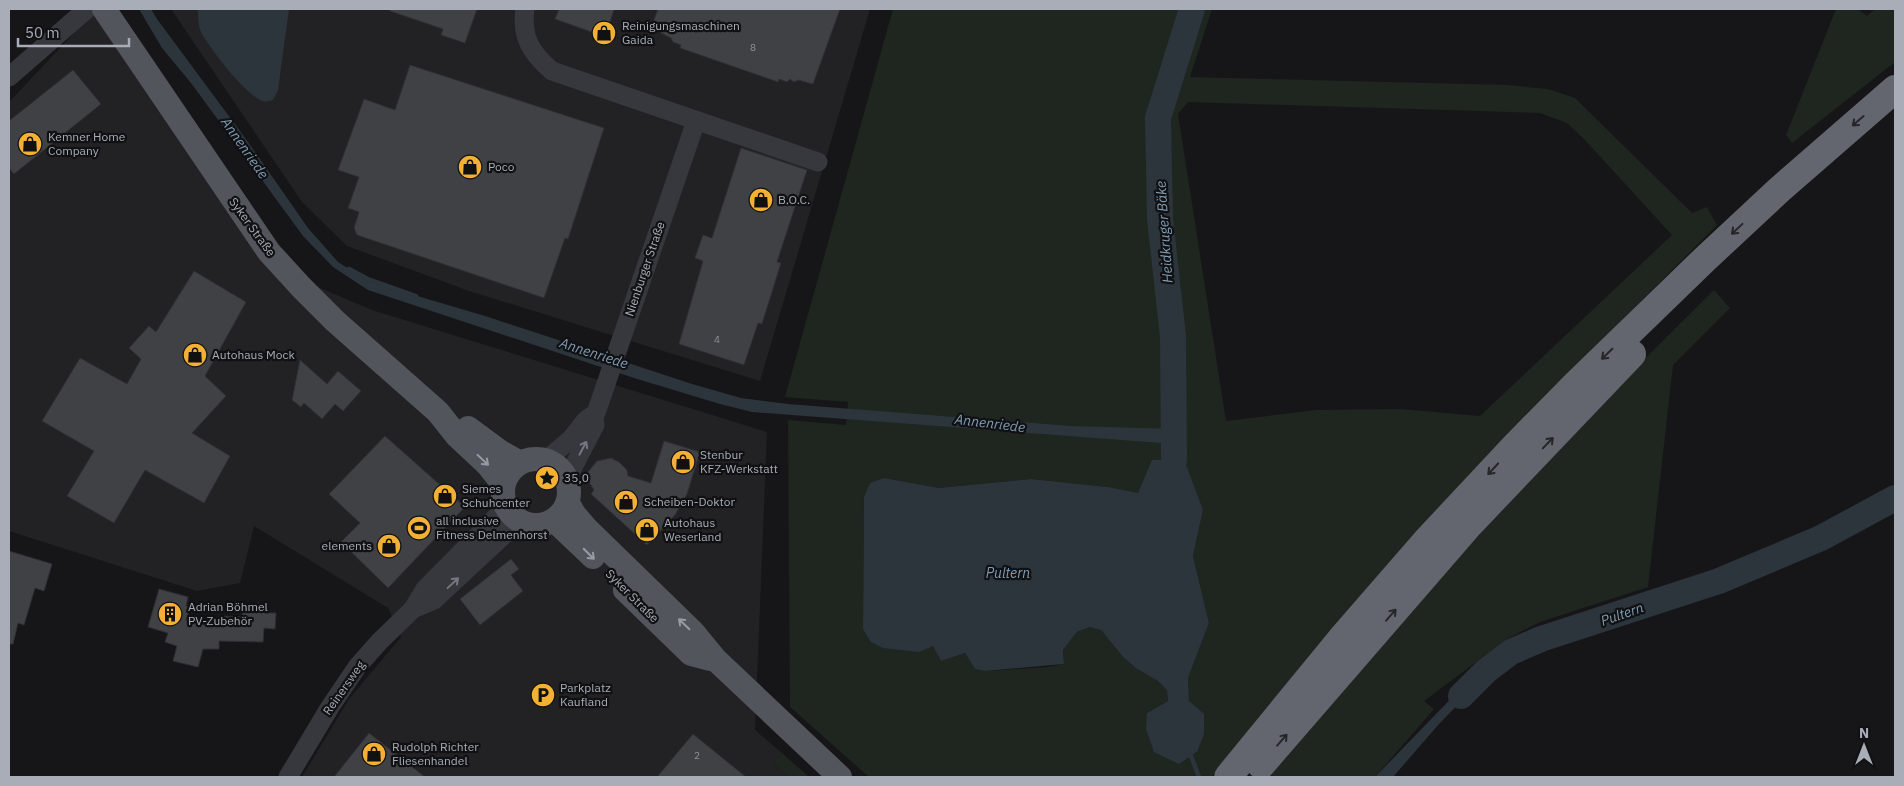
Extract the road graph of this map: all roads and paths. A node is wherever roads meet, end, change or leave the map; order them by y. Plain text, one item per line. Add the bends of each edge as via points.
1 (87, 9) edge
2 (104, 9) edge
3 (525, 9) edge
4 (9, 77) edge
5 (1895, 89) edge
6 (1895, 113) edge
7 (696, 121) junction
8 (818, 162) dead end
9 (438, 412) junction
10 (594, 416) junction
11 (546, 460) junction
12 (520, 463) junction
13 (567, 479) junction
14 (510, 504) junction
15 (561, 512) junction
16 (288, 777) edge
17 (840, 777) edge
18 (1228, 777) edge
19 (1250, 777) edge

1 - 4 street
2 - 9 main road, Syker Straße via 269,252 335,321
3 - 7 street via 527,38 537,58 552,71
5 -> 18 highway via 1705,259 1515,446 1341,639
19 -> 6 highway via 1468,526 1646,340 1791,204
7 - 8 street
7 - 10 street, Nienburger Straße
9 - 12 main road, Syker Straße
9 -> 14 main road, Syker Straße via 457,436 488,465
10 - 11 street, Nienburger Straße
13 -> 10 street, Nienburger Straße via 595,426
11 - 12 main road via 532,459
11 - 13 main road via 562,470
12 - 14 main road via 512,468
13 - 15 main road via 570,491
14 - 15 main road via 528,525 537,526
14 - 16 street, Reinersweg via 425,589 413,609 378,642 348,679
15 - 17 main road, Syker Straße via 574,514 693,632 716,660

